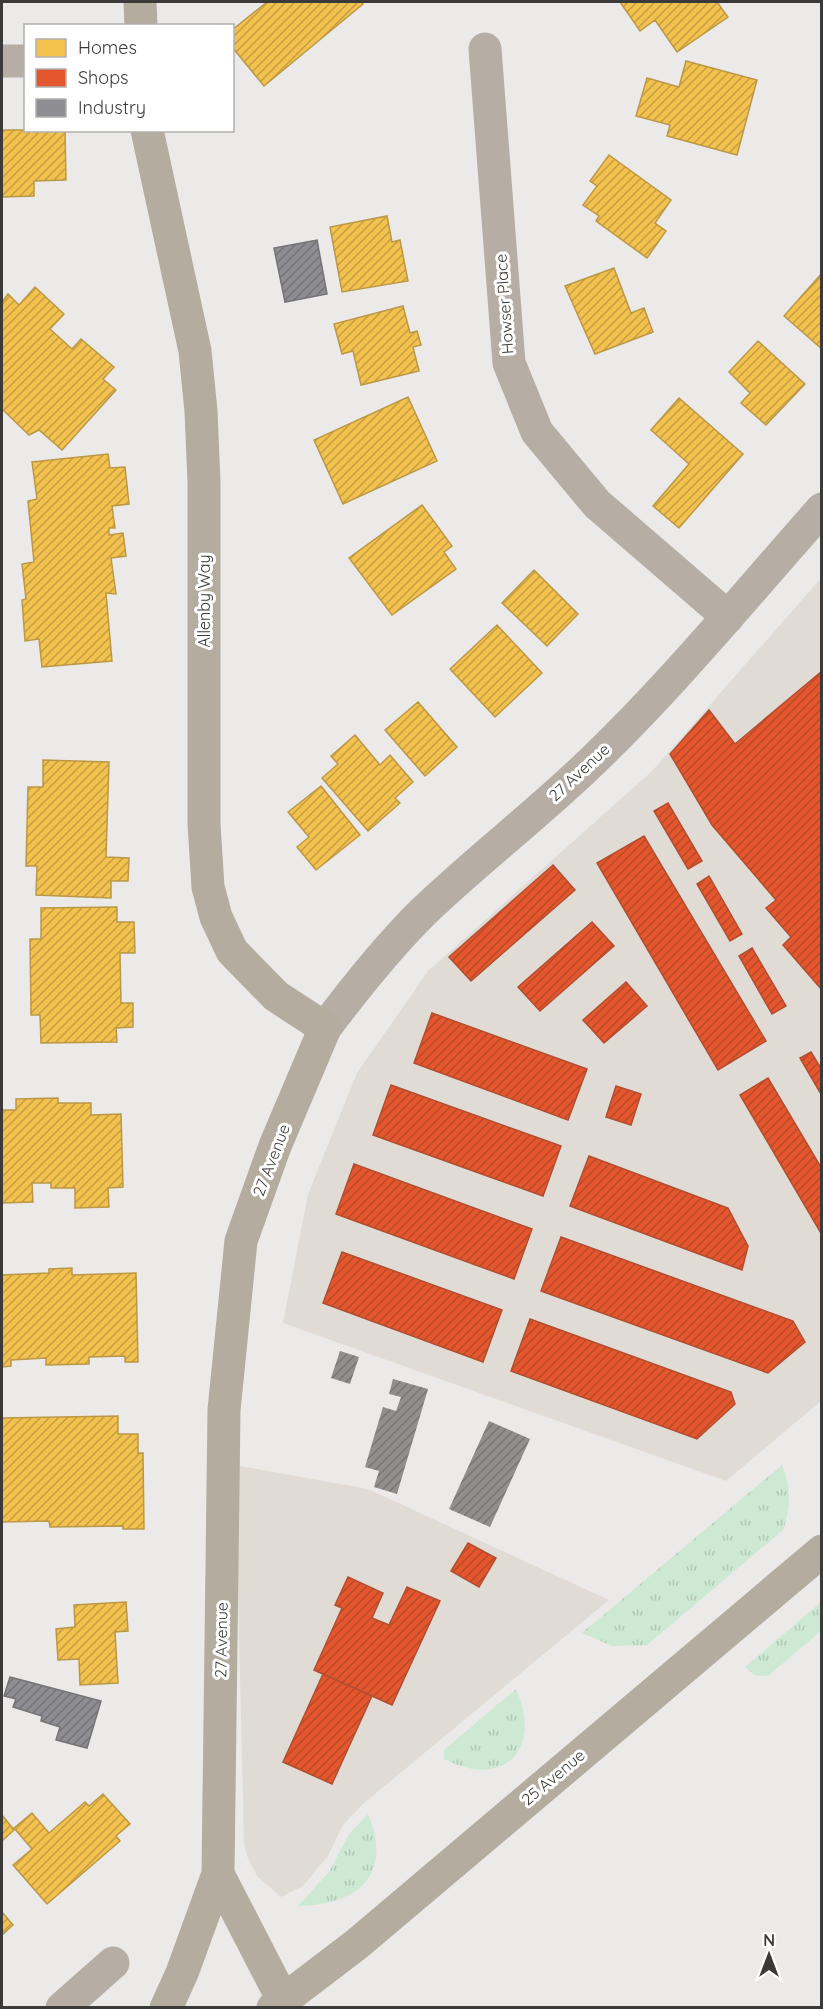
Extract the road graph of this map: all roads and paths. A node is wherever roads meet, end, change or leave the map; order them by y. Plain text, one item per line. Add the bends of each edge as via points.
1 (140, 2) edge
2 (141, 24) edge
3 (485, 49) dead end
4 (24, 61) edge
5 (2, 62) edge
6 (147, 132) edge
7 (822, 510) edge
8 (728, 617) junction
9 (325, 1028) junction
10 (822, 1551) edge
11 (218, 1874) junction
12 (113, 1963) dead end
13 (278, 2004) edge
14 (62, 2007) edge
15 (166, 2007) edge

1 - 2 street
3 - 8 street, Howser Place via 509,363 537,432 597,504
4 - 5 street
6 - 9 street, Allenby Way via 195,351 201,411 204,824 208,887 216,917 232,951 276,996
7 - 8 street, 27 Avenue
8 - 9 street, 27 Avenue via 582,771 422,913 378,960
9 - 11 street, 27 Avenue via 275,1146 241,1241 224,1410
10 - 13 street, 25 Avenue via 357,1944
11 - 13 street, 27 Avenue
11 - 15 street
12 - 14 street

